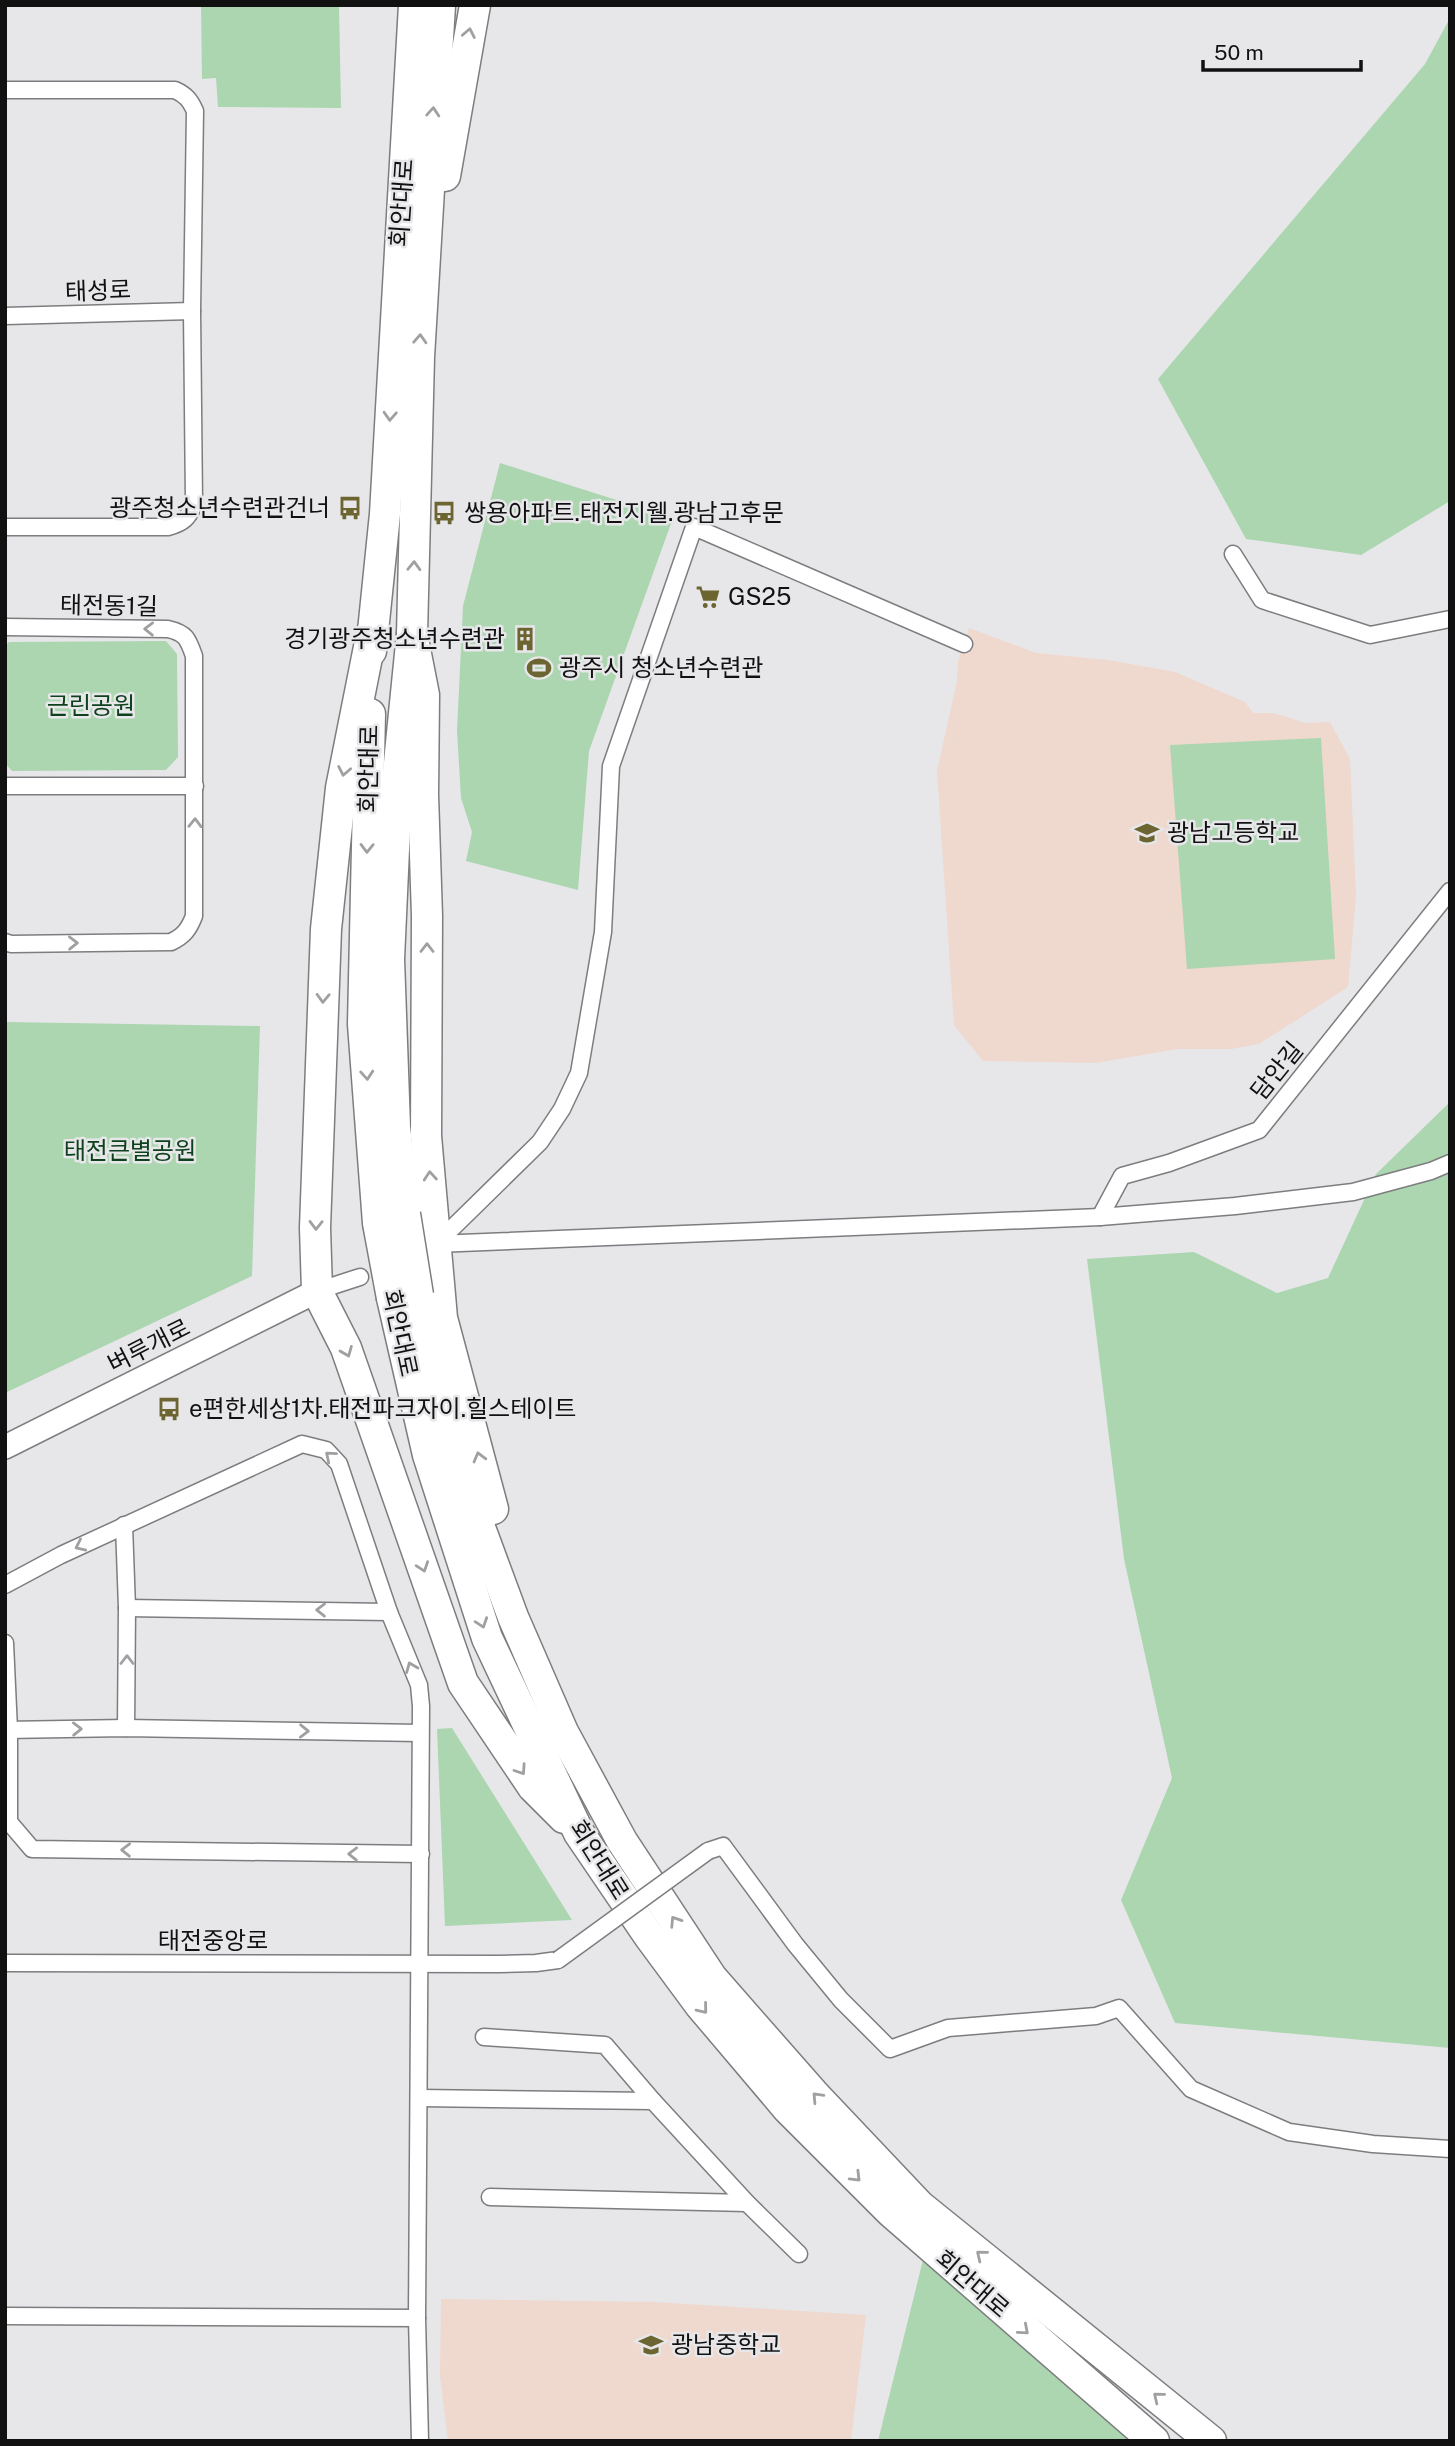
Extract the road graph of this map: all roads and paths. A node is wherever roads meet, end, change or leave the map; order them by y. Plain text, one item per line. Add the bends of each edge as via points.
1 (400, 5) edge
2 (440, 5) edge
3 (475, 5) edge
4 (414, 20) edge
5 (5, 90) edge
6 (424, 243) junction
7 (192, 311) junction
8 (5, 316) edge
9 (5, 527) edge
10 (1233, 554) dead end
11 (1450, 619) edge
12 (5, 627) edge
13 (372, 632) junction
14 (412, 634) junction
15 (964, 643) dead end
16 (5, 786) edge
17 (195, 786) junction
18 (1450, 891) edge
19 (5, 942) edge
20 (1450, 1163) edge
21 (1100, 1217) junction
22 (391, 1219) junction
23 (428, 1250) junction
24 (359, 1277) dead end
25 (317, 1291) junction
26 (405, 1297) junction
27 (5, 1447) edge
28 (124, 1525) junction
29 (5, 1585) edge
30 (127, 1608) junction
31 (390, 1612) junction
32 (5, 1643) edge
33 (126, 1728) junction
34 (7, 1730) edge
35 (420, 1733) junction
36 (579, 1833) junction
37 (622, 1841) junction
38 (421, 1854) junction
39 (5, 1963) edge
40 (421, 1965) junction
41 (484, 2038) dead end
42 (420, 2098) junction
43 (653, 2101) junction
44 (1450, 2149) edge
45 (490, 2197) dead end
46 (747, 2203) junction
47 (799, 2254) dead end
48 (5, 2316) edge
49 (417, 2318) junction
50 (420, 2441) edge
51 (1154, 2441) edge
52 (1211, 2441) edge

1 - 4 highway
6 -> 2 highway, 회안대로
6 -> 3 highway via 447,172
4 -> 13 highway, 회안대로 via 385,514
5 - 7 street via 175,90 191,102 195,111
14 -> 6 highway, 회안대로
7 - 8 street, 태성로
7 - 9 street via 194,503 189,516 168,527
10 - 11 street via 1262,600 1370,635
17 -> 12 street, 태전동1길 via 194,656 180,632
13 -> 22 highway, 회안대로 via 363,1024
13 -> 25 highway via 341,788 326,929 315,1228
14 - 22 highway, 회안대로 via 397,783 389,959 394,1127
23 -> 14 highway via 424,695
15 - 23 street via 694,527 611,766 603,933 579,1073 540,1142
16 - 17 street
19 -> 17 street, 태전동1길 via 171,942 182,937 194,916
18 - 21 street, 담안길 via 1259,1130 1122,1175
20 - 21 street via 1353,1192
21 - 23 street
22 - 26 highway, bridge
37 -> 23 highway via 586,1735 505,1555
24 - 25 street
25 - 27 street, 벼루개로
25 -> 36 highway via 346,1348 463,1683 533,1787
26 -> 36 highway, 회안대로 via 428,1455 486,1638
26 - 37 highway, 회안대로 via 469,1498 513,1617 563,1732
28 -> 29 street
28 - 30 street
31 -> 28 street via 339,1464 326,1450 302,1444
31 -> 30 street
33 -> 30 street
35 -> 31 street via 419,1685
32 - 34 street
34 -> 33 street
33 -> 35 street
38 -> 34 street via 32,1849 9,1822
35 - 38 street
36 -> 51 highway, 회안대로 via 700,2005 788,2109 891,2212
52 -> 37 highway, 회안대로 via 920,2206 712,1978
38 - 40 street
39 - 40 street, 태전중앙로
40 - 42 street
40 - 44 street, 태전중앙로, bridge via 558,1960 708,1851 723,1846 833,1991 890,2049 948,2028 1096,2016 1119,2008 1191,2089 1289,2132
41 - 43 street via 606,2045
42 - 43 street
42 - 49 street
43 - 46 street
45 - 46 street
46 - 47 street
48 - 49 street
49 - 50 street

